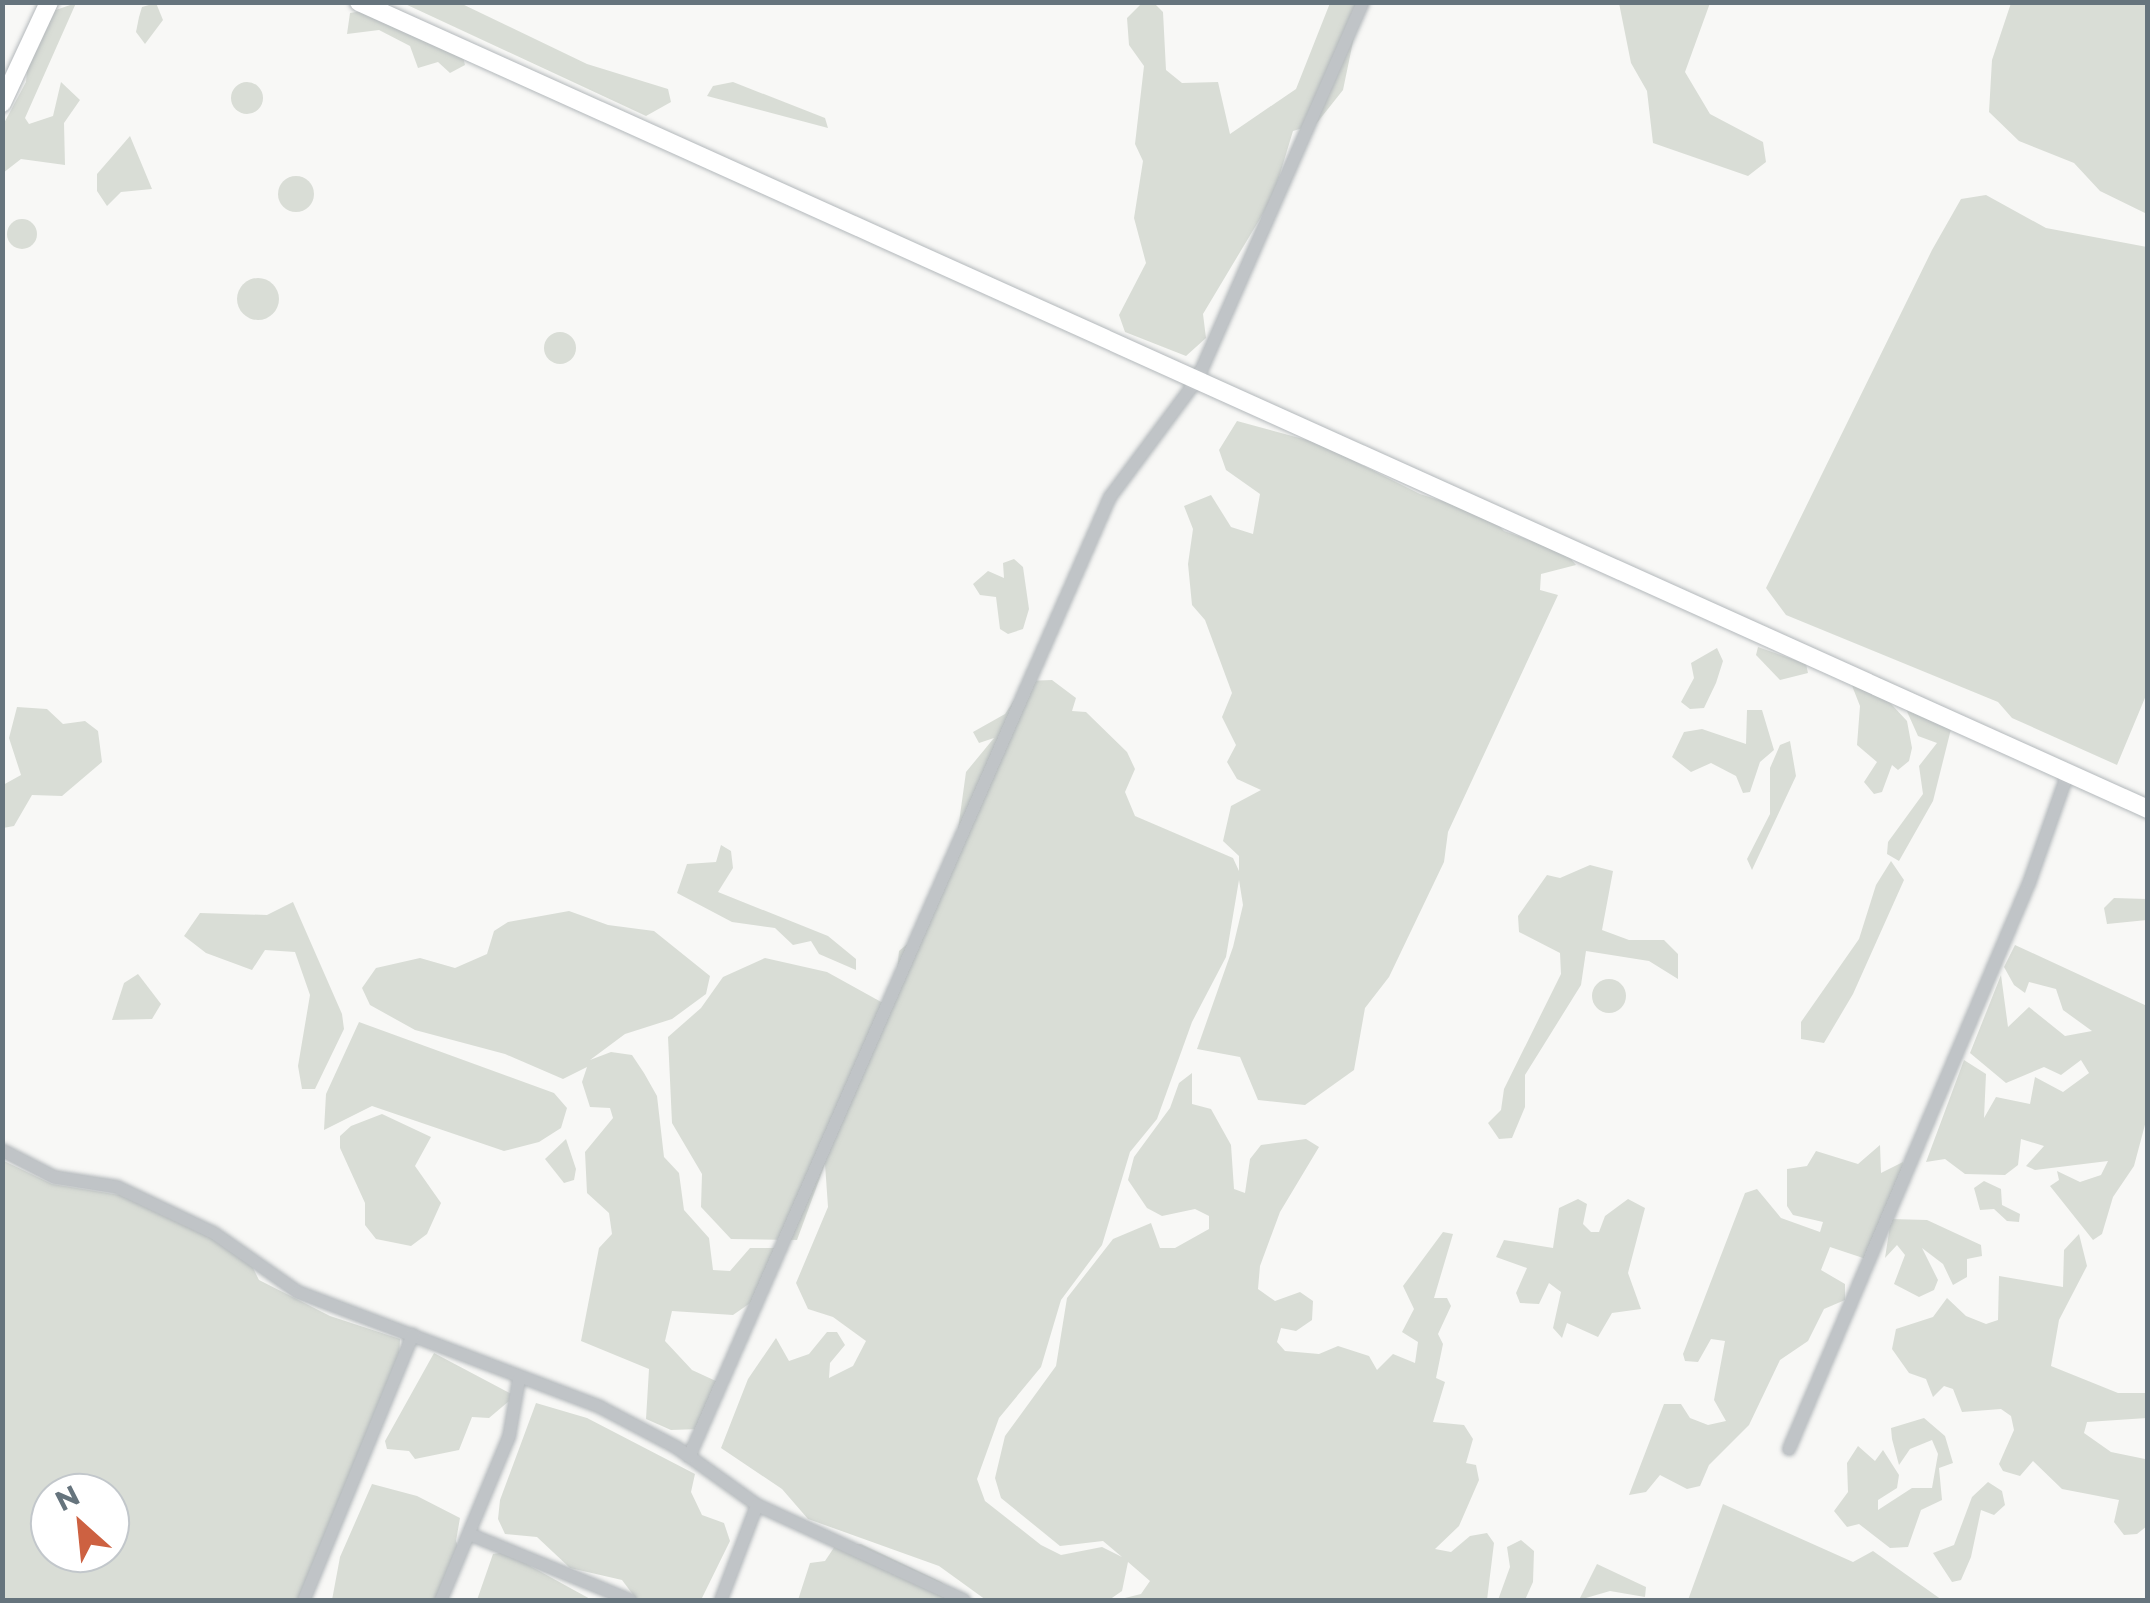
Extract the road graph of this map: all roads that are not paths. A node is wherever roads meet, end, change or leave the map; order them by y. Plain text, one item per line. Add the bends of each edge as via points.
1 (49, 2) edge
2 (359, 2) edge
3 (1363, 2) edge
4 (2, 104) edge
5 (1197, 380) junction
6 (2068, 773) junction
7 (2148, 810) edge
8 (2, 1150) edge
9 (413, 1334) junction
10 (519, 1379) junction
11 (1789, 1450) dead end
12 (690, 1456) junction
13 (757, 1506) junction
14 (469, 1534) junction
15 (304, 1600) edge
16 (441, 1600) edge
17 (630, 1600) edge
18 (721, 1600) edge
19 (964, 1600) edge

1 - 4 street
2 - 5 street
3 - 5 street
5 - 6 street
5 - 12 street via 1110,497
6 - 7 street
6 - 11 street via 2029,884
8 - 9 street via 54,1178 117,1187 214,1232 298,1292
9 - 10 street
9 - 15 street
10 - 12 street via 600,1406
10 - 14 street via 509,1437
12 - 13 street
13 - 18 street
13 - 19 street
14 - 16 street
14 - 17 street

